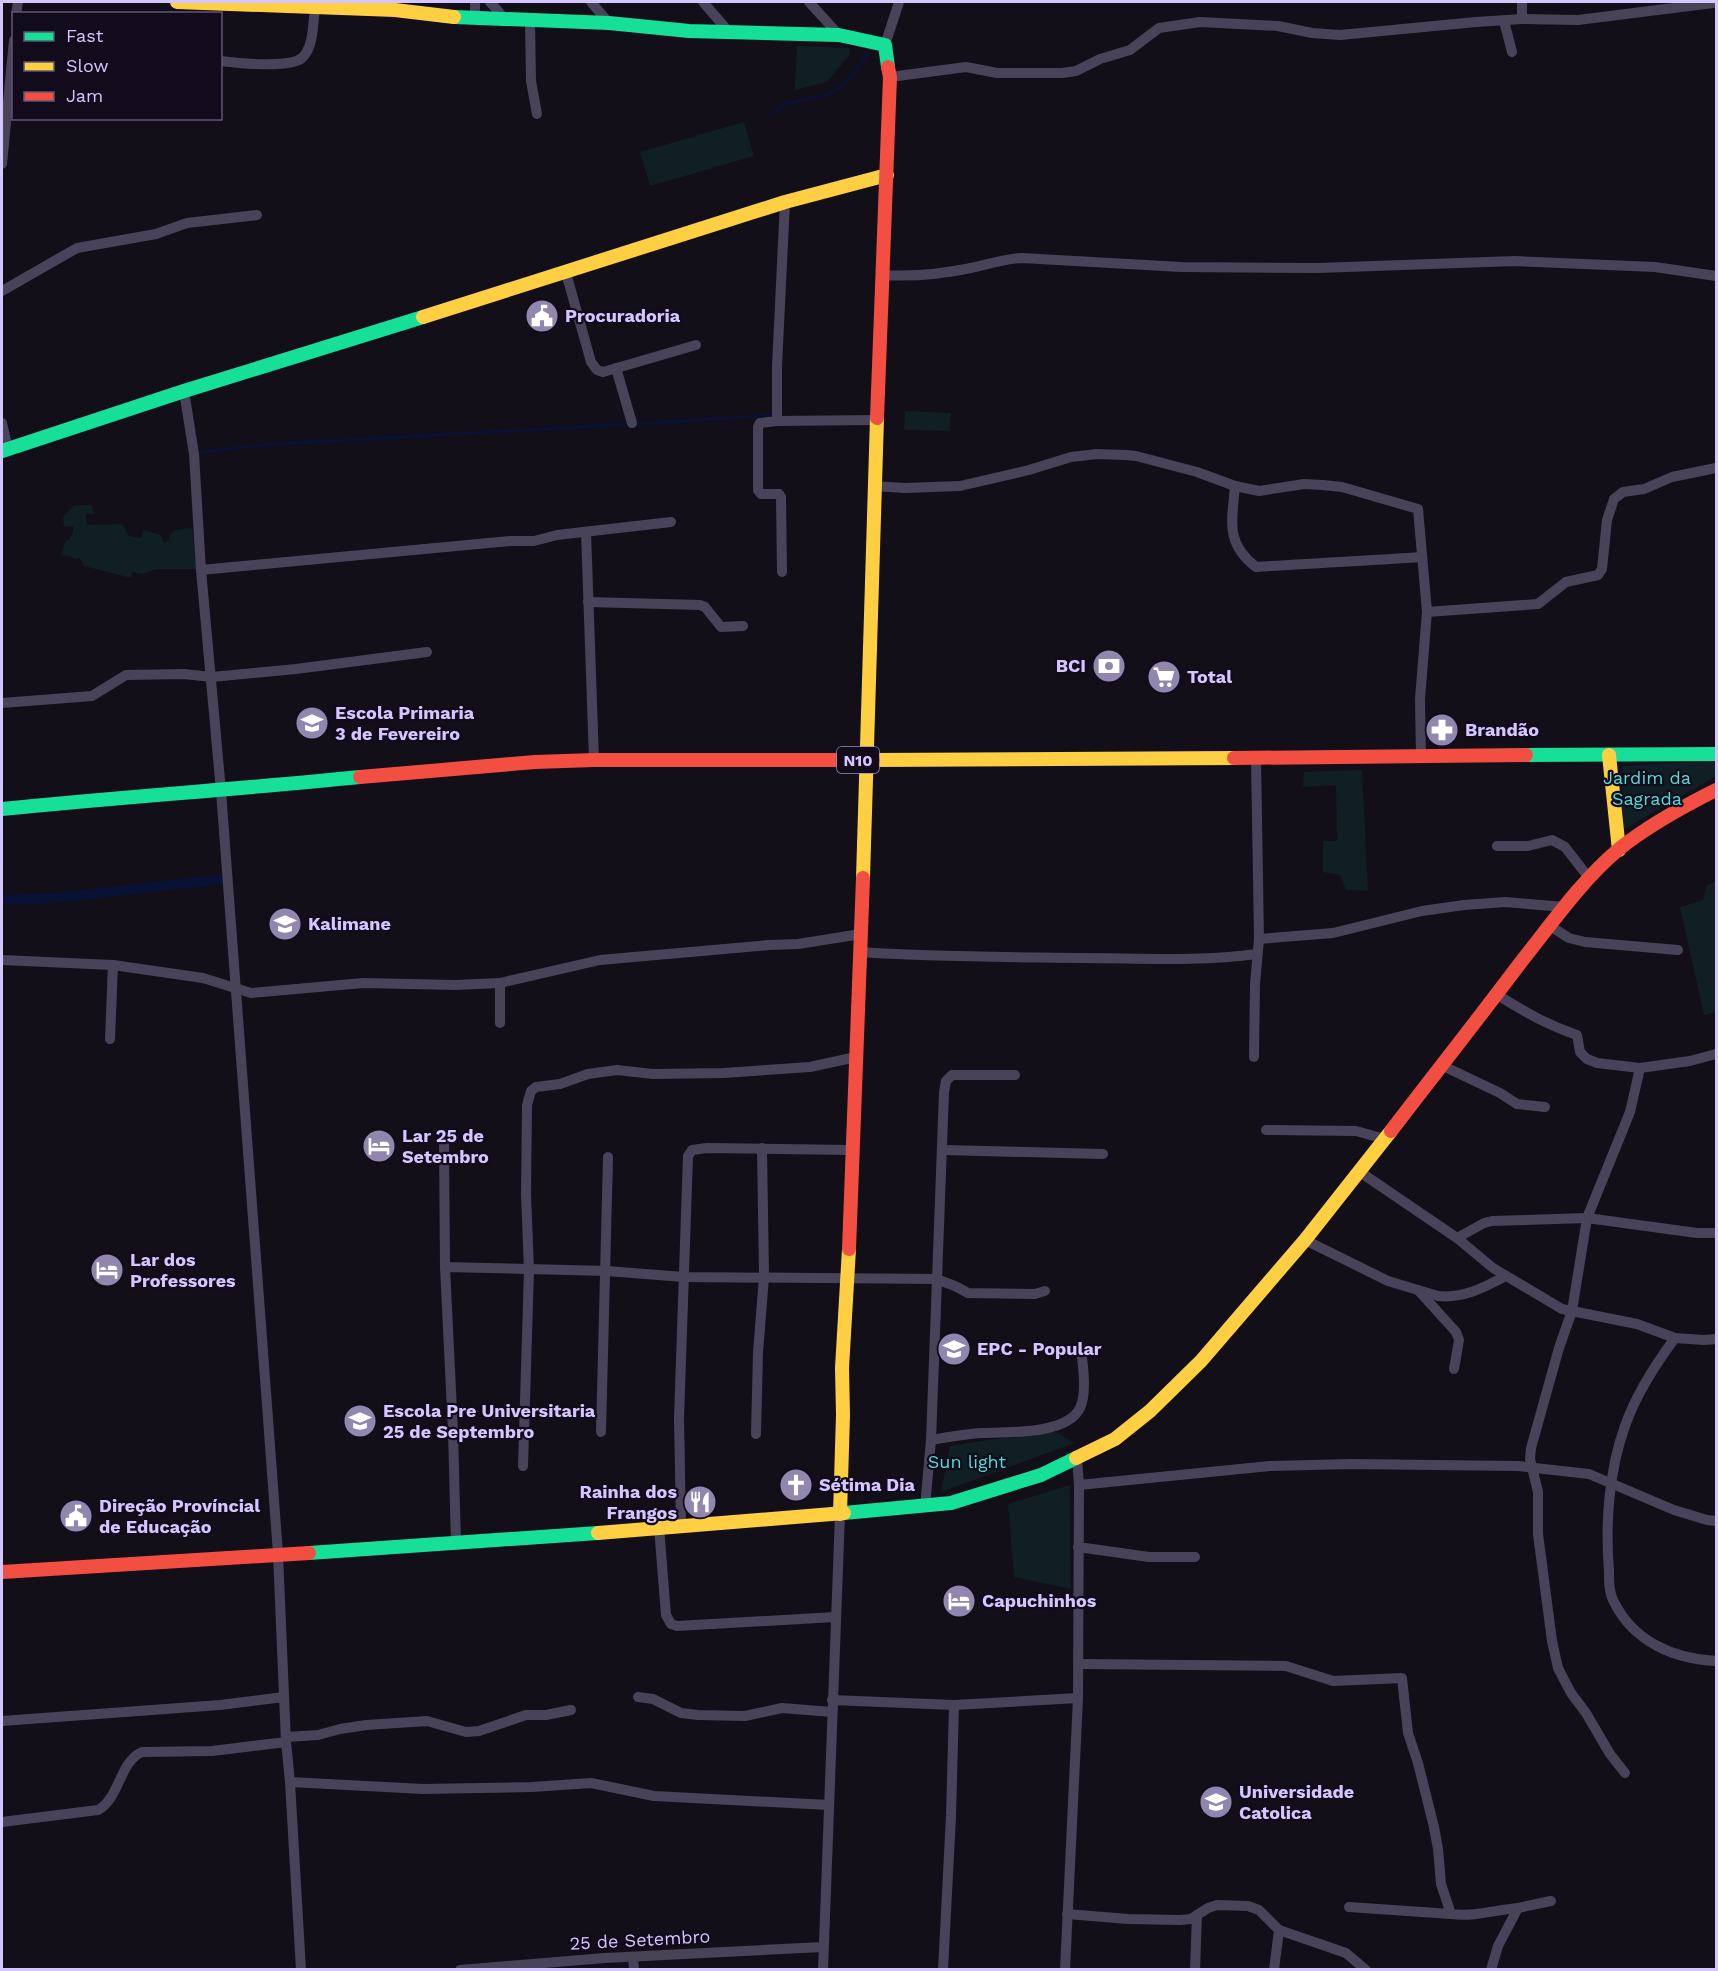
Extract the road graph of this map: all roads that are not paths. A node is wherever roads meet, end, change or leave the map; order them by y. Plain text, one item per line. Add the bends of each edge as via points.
1 (177, 2) edge
2 (475, 2) edge
3 (490, 2) edge
4 (591, 2) edge
5 (703, 2) edge
6 (809, 2) edge
7 (899, 2) edge
8 (1522, 2) edge
9 (263, 3) edge
10 (1713, 3) edge
11 (391, 6) edge
12 (315, 7) junction
13 (475, 19) junction
14 (1522, 19) junction
15 (506, 20) junction
16 (530, 21) junction
17 (1504, 21) junction
18 (609, 23) junction
19 (729, 32) junction
20 (839, 35) junction
21 (885, 45) junction
22 (1512, 52) dead end
23 (12, 61) edge
24 (222, 61) edge
25 (890, 77) junction
26 (537, 114) dead end
27 (2, 164) edge
28 (887, 175) junction
29 (785, 202) junction
30 (257, 214) dead end
31 (566, 273) junction
32 (882, 275) junction
33 (1716, 276) edge
34 (2, 291) edge
35 (696, 345) dead end
36 (616, 368) junction
37 (184, 391) junction
38 (878, 420) junction
39 (777, 421) junction
40 (2, 423) edge
41 (632, 423) dead end
42 (5, 450) edge
43 (1716, 468) edge
44 (874, 486) junction
45 (1235, 486) junction
46 (671, 522) dead end
47 (586, 532) junction
48 (1422, 557) junction
49 (201, 570) junction
50 (782, 572) dead end
51 (588, 602) junction
52 (1427, 612) junction
53 (743, 626) dead end
54 (427, 652) dead end
55 (212, 676) junction
56 (2, 703) edge
57 (1716, 754) edge
58 (1609, 755) junction
59 (1421, 756) junction
60 (1256, 758) junction
61 (594, 760) junction
62 (866, 760) junction
63 (221, 790) junction
64 (1716, 790) edge
65 (2, 809) edge
66 (1497, 846) dead end
67 (1619, 850) junction
68 (1589, 878) junction
69 (1564, 906) junction
70 (1550, 926) junction
71 (861, 934) junction
72 (1259, 939) junction
73 (1678, 950) dead end
74 (860, 952) junction
75 (1257, 954) junction
76 (2, 960) edge
77 (113, 965) junction
78 (500, 983) junction
79 (235, 988) junction
80 (1496, 994) junction
81 (500, 1023) dead end
82 (110, 1039) dead end
83 (1716, 1054) edge
84 (856, 1057) junction
85 (1254, 1057) dead end
86 (1441, 1065) junction
87 (1640, 1068) junction
88 (1015, 1075) dead end
89 (1545, 1107) dead end
90 (1266, 1130) dead end
91 (1385, 1139) junction
92 (444, 1140) dead end
93 (762, 1148) junction
94 (852, 1150) junction
95 (943, 1150) junction
96 (1103, 1154) dead end
97 (608, 1157) dead end
98 (1360, 1172) junction
99 (1587, 1218) junction
100 (1716, 1233) edge
101 (1457, 1238) junction
102 (1305, 1240) junction
103 (445, 1267) junction
104 (529, 1270) junction
105 (607, 1271) junction
106 (1506, 1276) junction
107 (684, 1277) junction
108 (764, 1277) junction
109 (936, 1279) junction
110 (848, 1280) junction
111 (1418, 1290) junction
112 (1046, 1291) dead end
113 (1572, 1311) junction
114 (1675, 1338) junction
115 (1716, 1339) edge
116 (1081, 1349) dead end
117 (1454, 1369) dead end
118 (601, 1432) dead end
119 (756, 1434) dead end
120 (931, 1440) junction
121 (1077, 1459) junction
122 (524, 1466) dead end
123 (1532, 1468) junction
124 (1612, 1482) junction
125 (1080, 1485) junction
126 (925, 1507) junction
127 (840, 1514) junction
128 (1716, 1521) edge
129 (681, 1526) junction
130 (659, 1527) junction
131 (456, 1544) junction
132 (1078, 1547) junction
133 (278, 1554) junction
134 (1195, 1557) dead end
135 (2, 1572) edge
136 (835, 1617) junction
137 (1716, 1661) edge
138 (1079, 1664) junction
139 (284, 1697) junction
140 (638, 1697) dead end
141 (1078, 1698) junction
142 (954, 1705) junction
143 (832, 1706) junction
144 (571, 1710) dead end
145 (2, 1721) edge
146 (286, 1740) junction
147 (1625, 1773) dead end
148 (290, 1782) junction
149 (829, 1805) junction
150 (2, 1822) edge
151 (1551, 1901) dead end
152 (1349, 1907) dead end
153 (1518, 1908) junction
154 (1067, 1914) junction
155 (1451, 1914) junction
156 (1197, 1915) junction
157 (1279, 1930) junction
158 (824, 1947) junction
159 (633, 1957) junction
160 (301, 1970) edge
161 (460, 1970) edge
162 (634, 1970) edge
163 (823, 1970) edge
164 (943, 1970) edge
165 (1065, 1970) edge
166 (1195, 1970) edge
167 (1274, 1970) edge
168 (1366, 1970) edge
169 (1491, 1970) edge

1 - 9 main road
2 - 13 street
3 - 15 street
4 - 18 street
5 - 19 street
6 - 20 street
7 - 21 street
8 - 14 street
9 - 12 main road
10 - 14 street via 1578,20
11 - 12 main road
11 - 13 main road
12 - 24 street via 308,49 296,62 254,65
13 - 15 main road
14 - 17 street
15 - 16 main road
16 - 18 main road
16 - 26 street via 530,72
17 - 22 street
17 - 25 street via 1340,35 1278,26 1200,22 1159,28 1130,50 1076,71 997,73 966,67
18 - 19 main road
19 - 20 main road
20 - 21 main road
21 - 25 main road
23 - 27 street
25 - 28 main road
28 - 29 main road
28 - 32 main road
29 - 31 main road
29 - 39 street
30 - 34 street via 187,222 156,234 77,248
31 - 36 street via 591,362 603,372
31 - 37 main road
32 - 33 street via 921,276 1022,258 1192,267 1318,268 1515,261 1655,267
32 - 38 main road
35 - 36 street
36 - 41 street
37 - 42 main road
37 - 49 street via 194,454
38 - 39 street
38 - 44 main road
39 - 50 street via 759,424 758,490 781,497
40 - 42 street
43 - 52 street via 1672,477 1644,489 1623,492 1614,499 1598,575 1566,582 1538,604
44 - 45 street via 960,486 1097,454 1136,456
44 - 62 main road
45 - 48 street via 1259,491 1304,484 1342,487 1415,507 1419,512
45 - 48 street via 1233,537 1238,549 1256,567
46 - 47 street
47 - 49 street via 534,542 510,541
47 - 51 street
48 - 52 street
49 - 55 street
51 - 53 street via 700,606 721,627
51 - 61 street
52 - 59 street via 1420,699
54 - 55 street
55 - 56 street via 126,675 92,696
55 - 63 street
57 - 58 main road, N10
58 - 59 main road, N10
58 - 67 main road
59 - 60 main road, N10
60 - 62 main road, N10
60 - 72 street
61 - 62 main road, N10
61 - 63 main road, N10 via 394,773
62 - 71 main road
63 - 65 main road, N10
63 - 79 street
64 - 67 main road via 1676,810
66 - 68 street via 1528,846 1552,840 1564,847
67 - 68 main road
68 - 69 main road
69 - 70 main road
69 - 72 street via 1505,902 1464,905 1333,933
70 - 73 street via 1569,938 1585,942
70 - 80 main road
71 - 74 main road
71 - 78 street via 798,944 600,960
72 - 75 street
74 - 75 street via 1133,958
74 - 84 main road
75 - 85 street
76 - 77 street
77 - 79 street via 203,978
77 - 82 street
78 - 79 street via 363,983 251,993
78 - 81 street
79 - 133 street
80 - 86 main road
80 - 87 street via 1540,1021 1577,1035 1580,1052 1592,1062
83 - 87 street
84 - 94 main road
84 - 104 street via 810,1067 724,1073 616,1070 536,1087 526,1105
86 - 89 street via 1517,1104
86 - 91 main road
87 - 99 street via 1630,1112
88 - 95 street via 949,1077 944,1092
90 - 91 street via 1356,1131
91 - 98 main road
92 - 103 street
93 - 94 street
93 - 107 street via 707,1148 692,1150 688,1156
93 - 108 street
94 - 110 main road
95 - 96 street
95 - 109 street
97 - 105 street
98 - 101 street
98 - 102 main road
99 - 100 street
99 - 101 street via 1492,1221
99 - 113 street
101 - 106 street
102 - 111 street via 1388,1281
102 - 121 main road via 1201,1361 1150,1412 1115,1439
103 - 104 street
103 - 131 street
104 - 105 street
104 - 122 street
105 - 107 street
105 - 118 street
106 - 111 street via 1470,1293 1446,1297
106 - 113 street
107 - 108 street
107 - 129 street via 679,1418
108 - 110 street
108 - 119 street
109 - 110 street
109 - 112 street via 968,1293
109 - 120 street
110 - 127 main road
111 - 117 street via 1456,1332 1459,1340
113 - 114 street via 1637,1324
113 - 123 street via 1531,1448
114 - 115 street
114 - 124 street via 1650,1372 1624,1426
116 - 120 street via 1082,1403 1075,1417 1012,1434 981,1433
120 - 126 street
121 - 125 street
121 - 126 main road via 997,1490
123 - 124 street via 1589,1474
123 - 125 street via 1281,1466
123 - 147 street via 1558,1668
124 - 128 street via 1674,1510
124 - 137 street via 1608,1556 1614,1602 1639,1634 1656,1645 1675,1655
125 - 132 street
126 - 127 main road
127 - 129 main road
127 - 136 street
129 - 130 main road
130 - 131 main road
130 - 136 street via 666,1615 671,1624
131 - 133 main road
132 - 134 street via 1149,1557
132 - 138 street
133 - 135 main road
133 - 139 street
136 - 143 street
138 - 141 street
138 - 155 street via 1286,1666 1333,1681 1402,1678 1408,1733 1434,1827 1441,1884
139 - 145 street
139 - 146 street
140 - 143 street via 698,1715 745,1716 782,1708
141 - 142 street
141 - 154 street
142 - 143 street
142 - 164 street
143 - 149 street
144 - 146 street via 526,1715 479,1731 466,1732 427,1721 366,1725
146 - 148 street
146 - 150 street via 212,1750 142,1752 132,1758 108,1802 98,1810
148 - 149 street via 423,1789 591,1783 654,1796
148 - 160 street
149 - 158 street
151 - 153 street
152 - 155 street
153 - 155 street via 1474,1916
153 - 169 street via 1498,1946
154 - 156 street via 1180,1920
154 - 165 street
156 - 157 street via 1217,1905 1248,1906 1259,1910
156 - 166 street
157 - 167 street
157 - 168 street via 1346,1953
158 - 159 street, 25 de Setembro
158 - 163 street
159 - 161 street, 25 de Setembro
159 - 162 street

